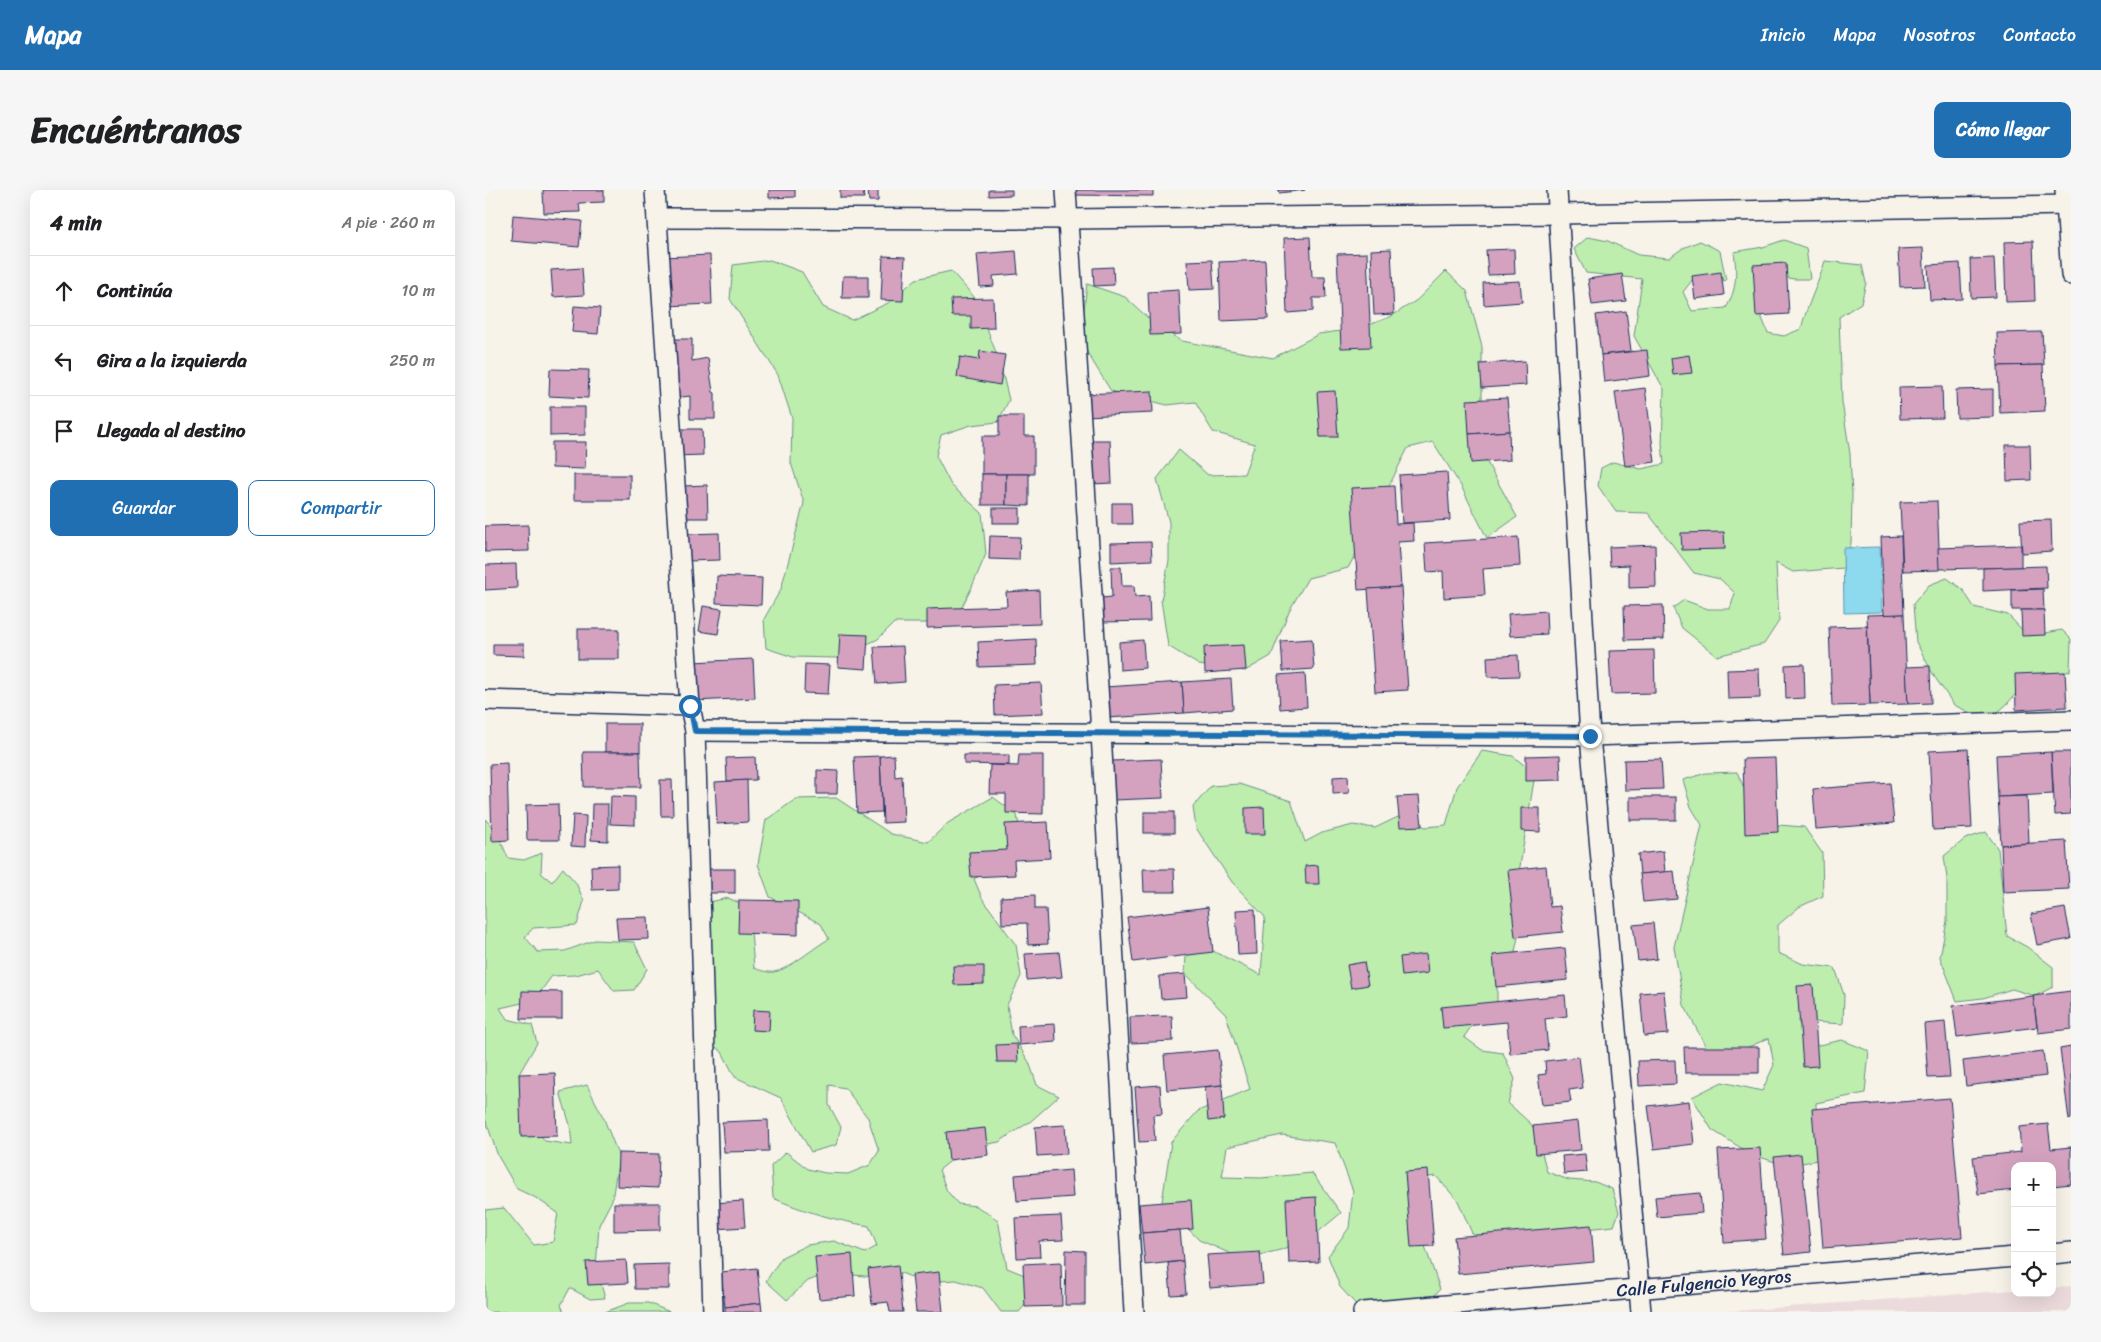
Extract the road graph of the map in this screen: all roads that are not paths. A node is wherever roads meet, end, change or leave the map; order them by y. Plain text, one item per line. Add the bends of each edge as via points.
1 (655, 190) edge
2 (1065, 190) edge
3 (1557, 190) edge
4 (2067, 200) edge
5 (1559, 214) junction
6 (657, 218) junction
7 (1068, 219) junction
8 (2071, 275) edge
9 (485, 700) edge
10 (690, 706) junction
11 (2071, 720) edge
12 (695, 731) junction
13 (1101, 733) junction
14 (1590, 736) junction
15 (2071, 1252) edge
16 (2056, 1254) edge
17 (2011, 1257) edge
18 (1640, 1288) junction
19 (713, 1312) edge
20 (1133, 1312) edge
21 (1363, 1312) edge
22 (1641, 1312) edge

1 - 6 street
2 - 7 street
3 - 5 street
4 - 5 street
4 - 8 street
5 - 7 street
5 - 14 street
6 - 7 street
6 - 10 street
7 - 13 street
9 - 10 street
10 - 12 street
11 - 14 street
12 - 13 street
12 - 19 street
13 - 14 street
13 - 20 street
14 - 18 street
15 - 16 street
17 - 18 street, Calle Fulgencio Yegros
18 - 21 street, Calle Fulgencio Yegros
18 - 22 street

